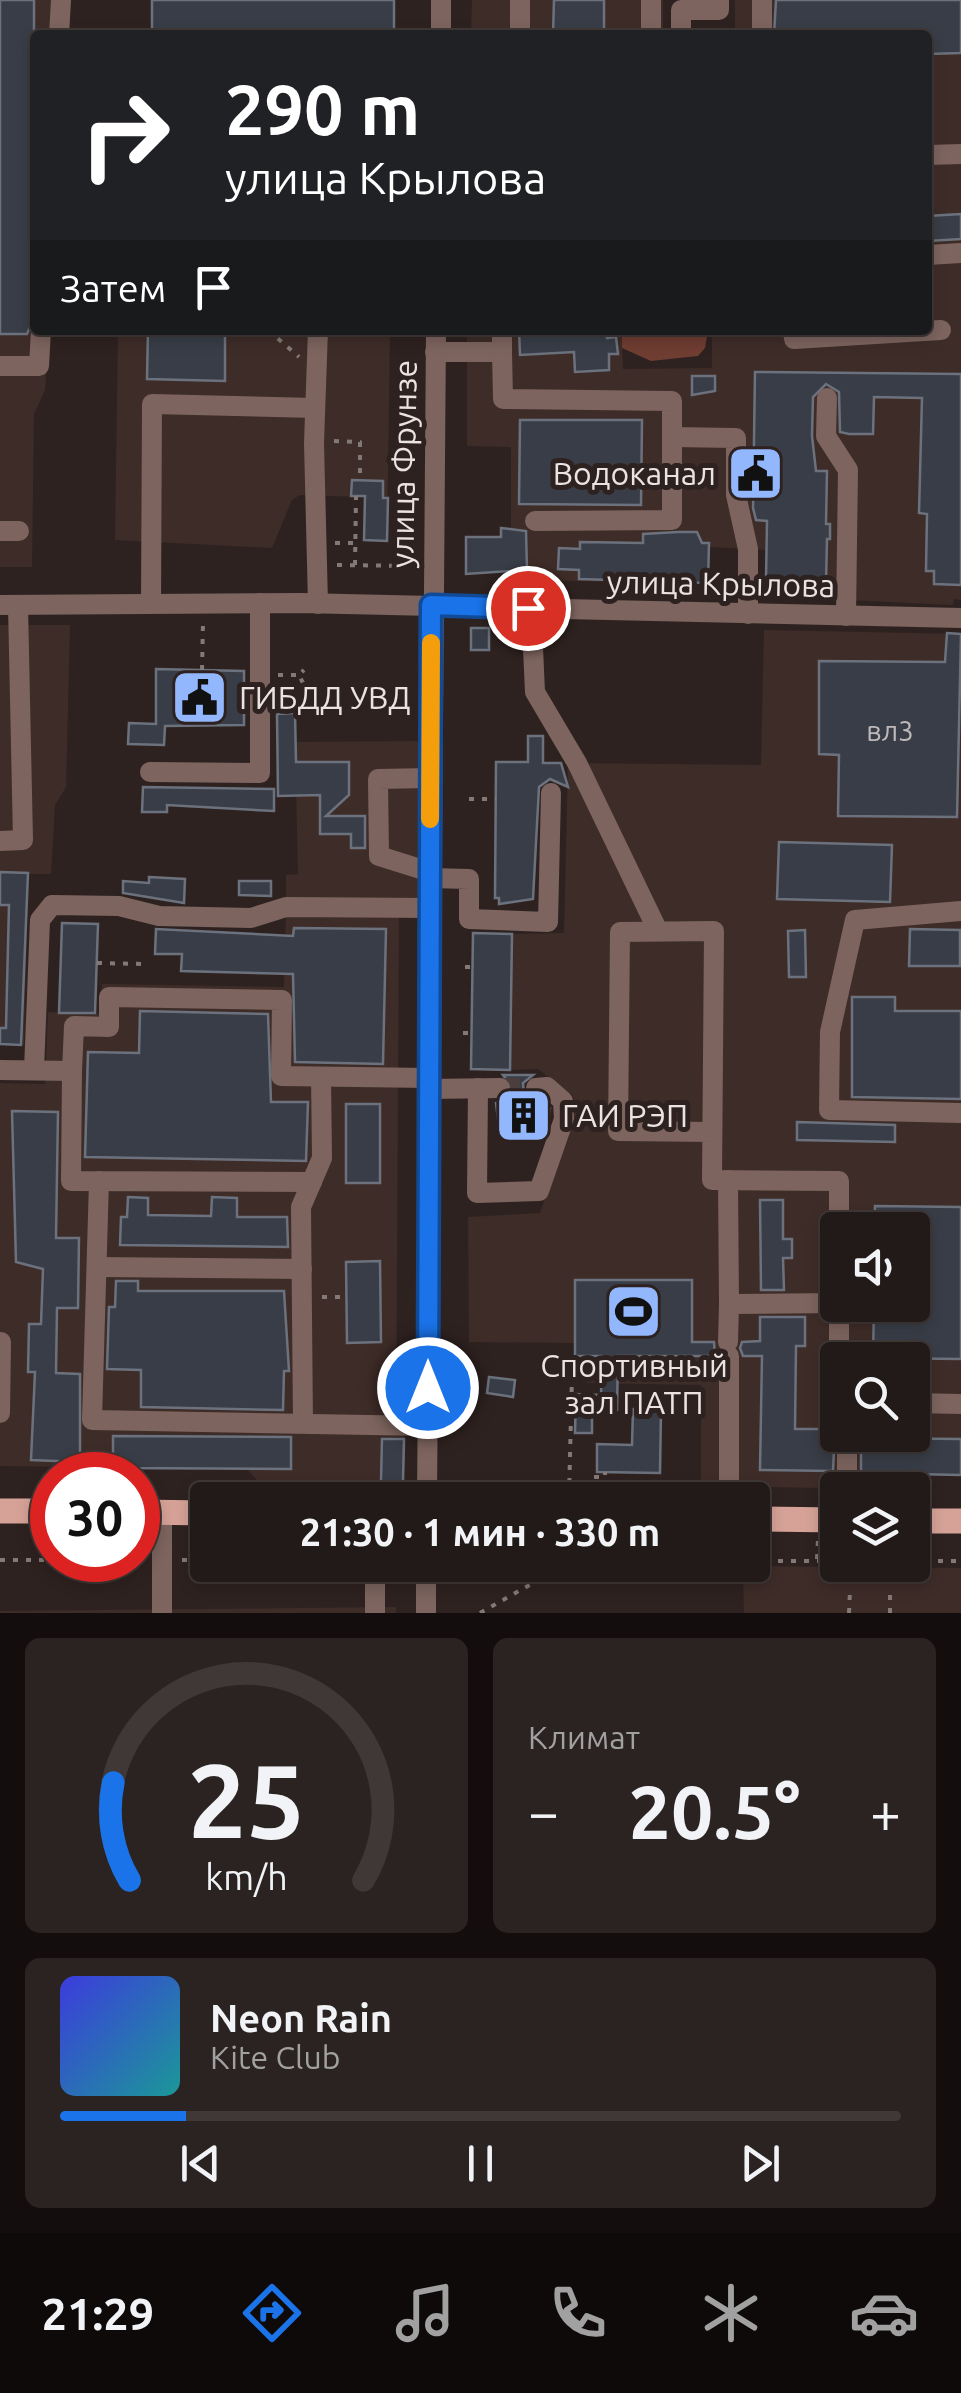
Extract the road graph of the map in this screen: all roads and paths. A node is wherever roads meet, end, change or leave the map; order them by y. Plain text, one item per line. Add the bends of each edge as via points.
1 (61, 0) edge
2 (441, 0) edge
3 (520, 0) edge
4 (651, 0) edge
5 (719, 0) edge
6 (762, 0) edge
7 (762, 28) dead end
8 (59, 30) edge
9 (441, 30) edge
10 (520, 30) edge
11 (651, 30) edge
12 (681, 30) edge
13 (961, 154) edge
14 (932, 155) edge
15 (961, 253) edge
16 (932, 255) edge
17 (941, 330) dead end
18 (932, 331) edge
19 (41, 335) edge
20 (274, 335) edge
21 (318, 335) edge
22 (436, 335) edge
23 (502, 335) edge
24 (794, 335) edge
25 (859, 335) edge
26 (435, 352) junction
27 (502, 352) junction
28 (0, 366) edge
29 (316, 373) junction
30 (827, 398) dead end
31 (315, 408) junction
32 (672, 437) junction
33 (314, 440) junction
34 (360, 481) dead end
35 (356, 496) dead end
36 (535, 520) dead end
37 (317, 565) junction
38 (355, 565) junction
39 (432, 566) junction
40 (203, 603) junction
41 (260, 603) junction
42 (318, 604) junction
43 (9, 605) edge
44 (431, 605) junction
45 (161, 609) junction
46 (748, 614) junction
47 (846, 616) junction
48 (961, 618) edge
49 (533, 648) dead end
50 (202, 670) dead end
51 (304, 670) dead end
52 (303, 683) dead end
53 (10, 711) edge
54 (150, 772) dead end
55 (430, 778) junction
56 (551, 793) dead end
57 (469, 799) dead end
58 (496, 799) dead end
59 (0, 841) edge
60 (430, 875) junction
61 (430, 908) junction
62 (961, 911) edge
63 (658, 932) junction
64 (97, 963) dead end
65 (143, 964) dead end
66 (463, 1033) dead end
67 (472, 1033) dead end
68 (0, 1070) edge
69 (40, 1070) junction
70 (72, 1071) junction
71 (322, 1077) junction
72 (429, 1084) junction
73 (536, 1088) dead end
74 (961, 1113) edge
75 (712, 1132) junction
76 (728, 1180) junction
77 (100, 1181) junction
78 (312, 1182) junction
79 (839, 1212) edge
80 (96, 1267) junction
81 (302, 1269) junction
82 (302, 1296) junction
83 (347, 1297) dead end
84 (729, 1304) junction
85 (820, 1304) edge
86 (1, 1342) edge
87 (581, 1356) dead end
88 (930, 1403) edge
89 (961, 1404) edge
90 (0, 1413) edge
91 (303, 1424) junction
92 (427, 1426) junction
93 (605, 1472) dead end
94 (594, 1477) dead end
95 (729, 1481) dead end
96 (427, 1482) edge
97 (569, 1482) edge
98 (0, 1511) edge
99 (30, 1512) edge
100 (160, 1512) edge
101 (190, 1512) edge
102 (770, 1519) edge
103 (820, 1520) edge
104 (930, 1521) edge
105 (961, 1522) edge
106 (0, 1560) edge
107 (30, 1560) edge
108 (770, 1560) edge
109 (820, 1561) edge
110 (930, 1561) edge
111 (961, 1561) edge
112 (158, 1582) edge
113 (375, 1582) edge
114 (426, 1582) edge
115 (533, 1582) edge
116 (850, 1590) dead end
117 (890, 1590) dead end
118 (162, 1613) edge
119 (374, 1613) edge
120 (426, 1613) edge
121 (480, 1613) edge
122 (849, 1613) edge
123 (890, 1613) edge

1 - 8 street
2 - 9 street
3 - 10 street
4 - 11 street
5 - 12 street via 719,10 680,10
6 - 7 street
13 - 14 street
15 - 16 street
17 - 18 street
19 - 28 street via 39,366
20 - 29 path
21 - 29 street
22 - 26 street, улица Фрунзе
23 - 27 street
24 - 25 street
26 - 27 street
26 - 39 street, улица Фрунзе
27 - 32 street via 503,398 672,401
29 - 31 street
30 - 47 street via 826,436 848,470
31 - 33 street
31 - 45 street via 152,404
32 - 36 street via 672,520
32 - 46 street via 736,438
33 - 34 path via 360,442
33 - 37 street
35 - 38 path
37 - 38 path
37 - 42 street
38 - 39 path
39 - 44 street, улица Фрунзе
40 - 41 street, улица Крылова
40 - 45 street, улица Крылова
40 - 50 path
41 - 42 street, улица Крылова
41 - 54 street via 260,772
42 - 44 street, улица Крылова
43 - 45 street, улица Крылова
43 - 53 street
44 - 46 street, улица Крылова
44 - 55 street, улица Фрунзе
46 - 47 street, улица Крылова
47 - 48 street, улица Крылова
49 - 63 street via 535,692
51 - 52 path via 298,675
53 - 59 street via 24,840
55 - 60 street, улица Фрунзе
55 - 60 street via 378,778 379,856
56 - 60 street via 548,922 469,920 469,879
57 - 58 path
60 - 61 street, улица Фрунзе
61 - 69 street via 286,907 251,918 52,905 40,920
61 - 72 street, улица Фрунзе
62 - 74 street via 855,920 830,1032 829,1110
63 - 75 street via 714,931
63 - 75 street via 620,932 618,1132
64 - 65 path
66 - 67 path
68 - 69 street
69 - 70 street
70 - 71 street via 74,1026 109,1027 110,997 282,1000 280,1076
70 - 77 street via 71,1181
71 - 72 street
71 - 78 street via 322,1158
72 - 73 street via 489,1088 477,1192 539,1191 564,1119 563,1101
72 - 92 street, улица Фрунзе
75 - 76 street via 712,1180
76 - 79 street via 839,1181
76 - 84 street
77 - 78 street
77 - 80 street
78 - 81 street via 301,1207
80 - 81 street
80 - 91 street via 92,1420
81 - 82 street
82 - 83 path
82 - 91 street
84 - 85 street
84 - 95 street
86 - 90 street
87 - 97 path via 572,1375
88 - 89 street
91 - 92 street
92 - 96 street, улица Фрунзе
93 - 94 path
98 - 99 main road
100 - 101 main road
102 - 103 main road
104 - 105 main road
106 - 107 path
108 - 109 path
110 - 111 path
112 - 118 street
113 - 119 street
114 - 120 street
115 - 121 path
116 - 122 path
117 - 123 path

